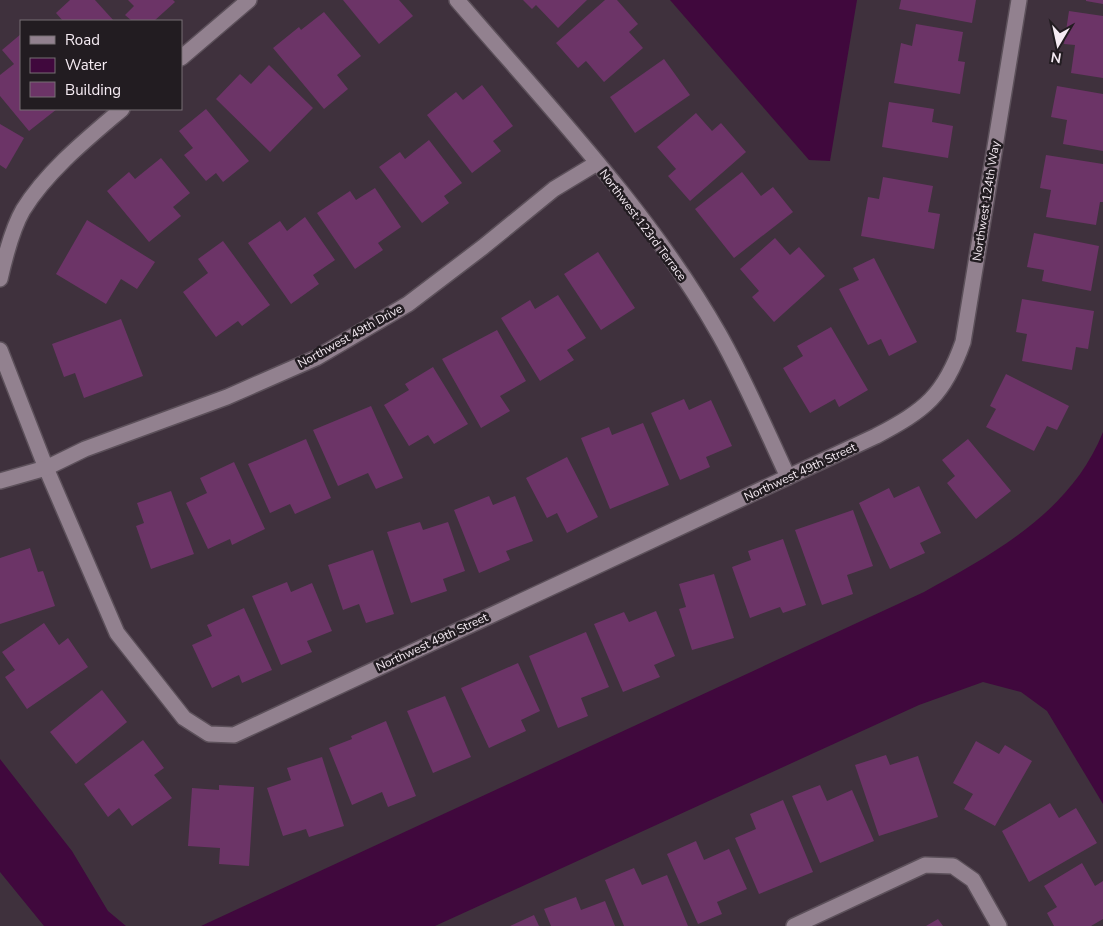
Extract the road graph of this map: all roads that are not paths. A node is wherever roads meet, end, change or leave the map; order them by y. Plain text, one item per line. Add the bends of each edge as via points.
1 (249, 0) edge
2 (457, 0) edge
3 (1020, 0) edge
4 (182, 57) edge
5 (121, 110) edge
6 (597, 163) junction
7 (0, 278) edge
8 (0, 350) edge
9 (935, 396) joint
10 (46, 468) junction
11 (0, 471) edge
12 (788, 477) junction
13 (0, 481) edge
14 (794, 926) edge
15 (1000, 926) edge

1 - 4 street
2 - 6 street, Northwest 123rd Terrace
3 - 9 street, Northwest 124th Way via 962,342 952,371
5 - 7 street via 64,158 23,210
6 - 10 street, Northwest 49th Drive via 554,189 408,304 316,358 227,397 85,449
6 - 12 street, Northwest 123rd Terrace via 668,254 720,334
8 - 10 street, Northwest 49th Street
9 - 12 street, Northwest 49th Street via 912,417
10 - 11 street, Northwest 49th Drive
10 - 12 street, Northwest 49th Street via 117,633 184,718 210,734 234,735
10 - 13 street, Northwest 49th Drive
14 - 15 street via 925,864 953,866 973,880

